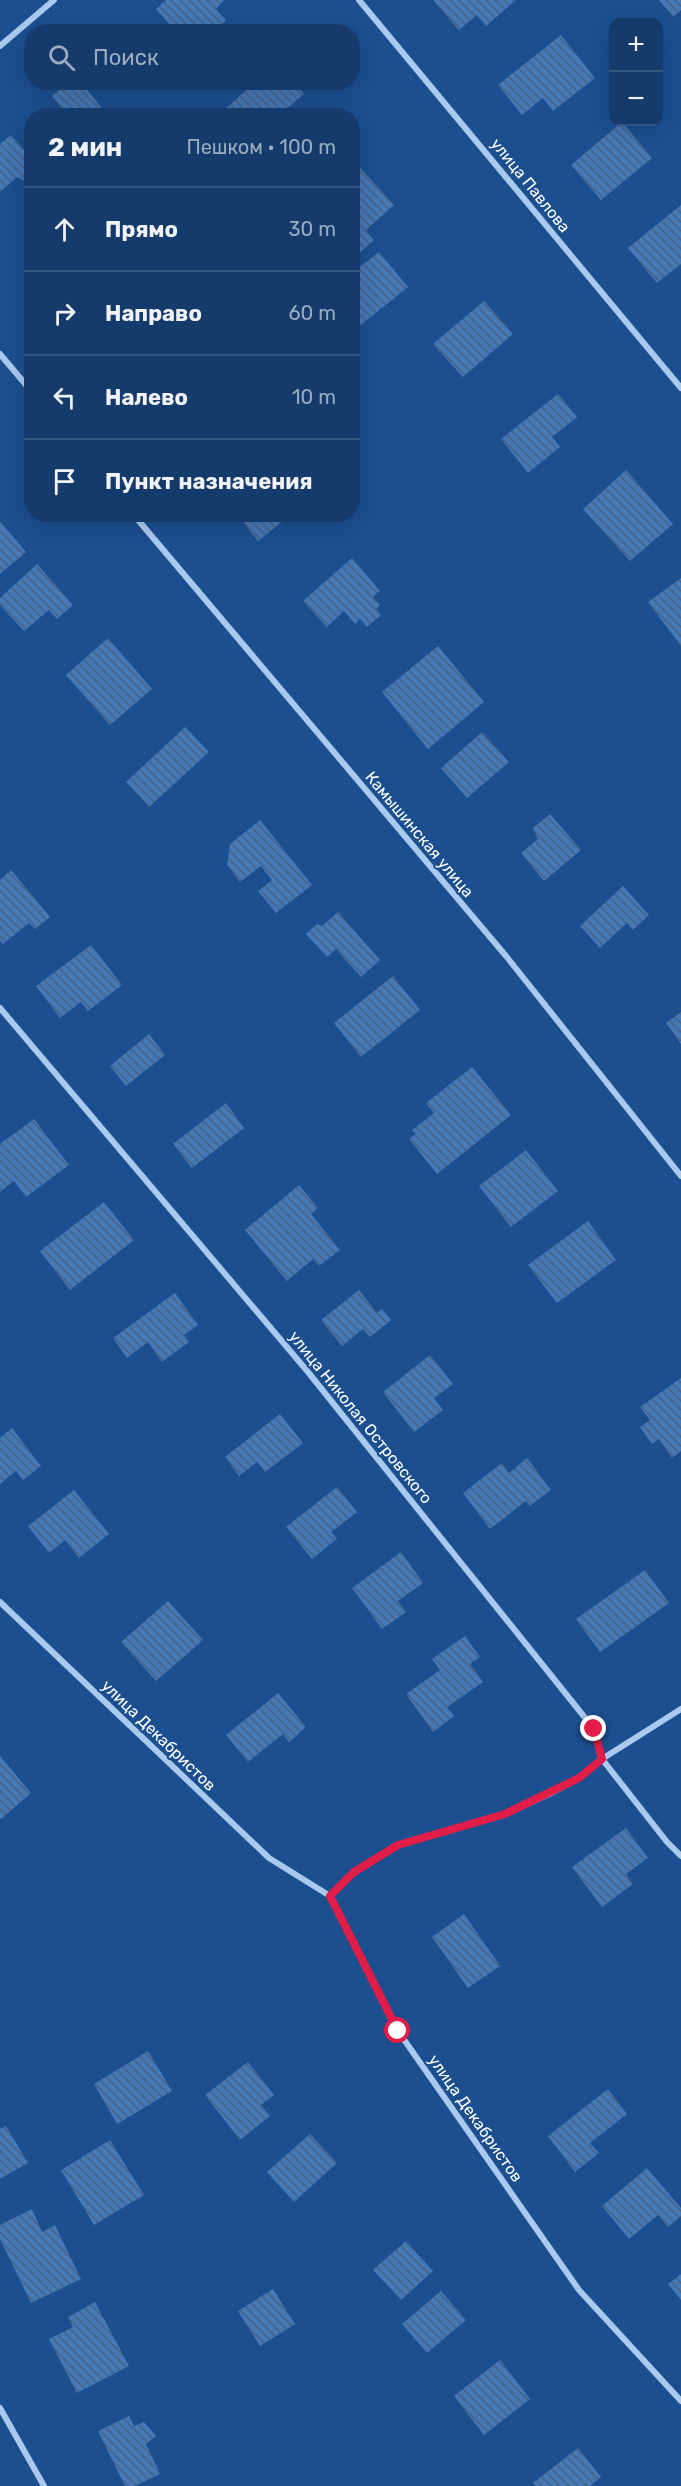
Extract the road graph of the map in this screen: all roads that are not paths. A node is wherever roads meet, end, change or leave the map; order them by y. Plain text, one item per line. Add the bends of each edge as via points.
1 (54, 0) edge
2 (359, 0) edge
3 (26, 24) edge
4 (24, 26) edge
5 (0, 46) edge
6 (0, 354) edge
7 (24, 382) edge
8 (681, 388) edge
9 (140, 522) edge
10 (0, 1008) edge
11 (681, 1176) edge
12 (0, 1602) edge
13 (681, 1709) edge
14 (602, 1759) junction
15 (681, 1856) edge
16 (330, 1896) junction
17 (681, 2401) edge
18 (0, 2408) edge
19 (44, 2486) edge

1 - 3 street
2 - 8 street, улица Павлова
4 - 5 street
6 - 7 street
9 - 11 street, Камышинская улица via 506,956
10 - 14 street, улица Николая Островского via 308,1372 565,1692 594,1729
12 - 16 street, улица Декабристов via 269,1858
13 - 14 street
14 - 15 street, улица Николая Островского
14 - 16 street via 579,1778 505,1814 398,1845 354,1872
16 - 17 street, улица Декабристов via 398,2031 431,2079 579,2290
18 - 19 street

